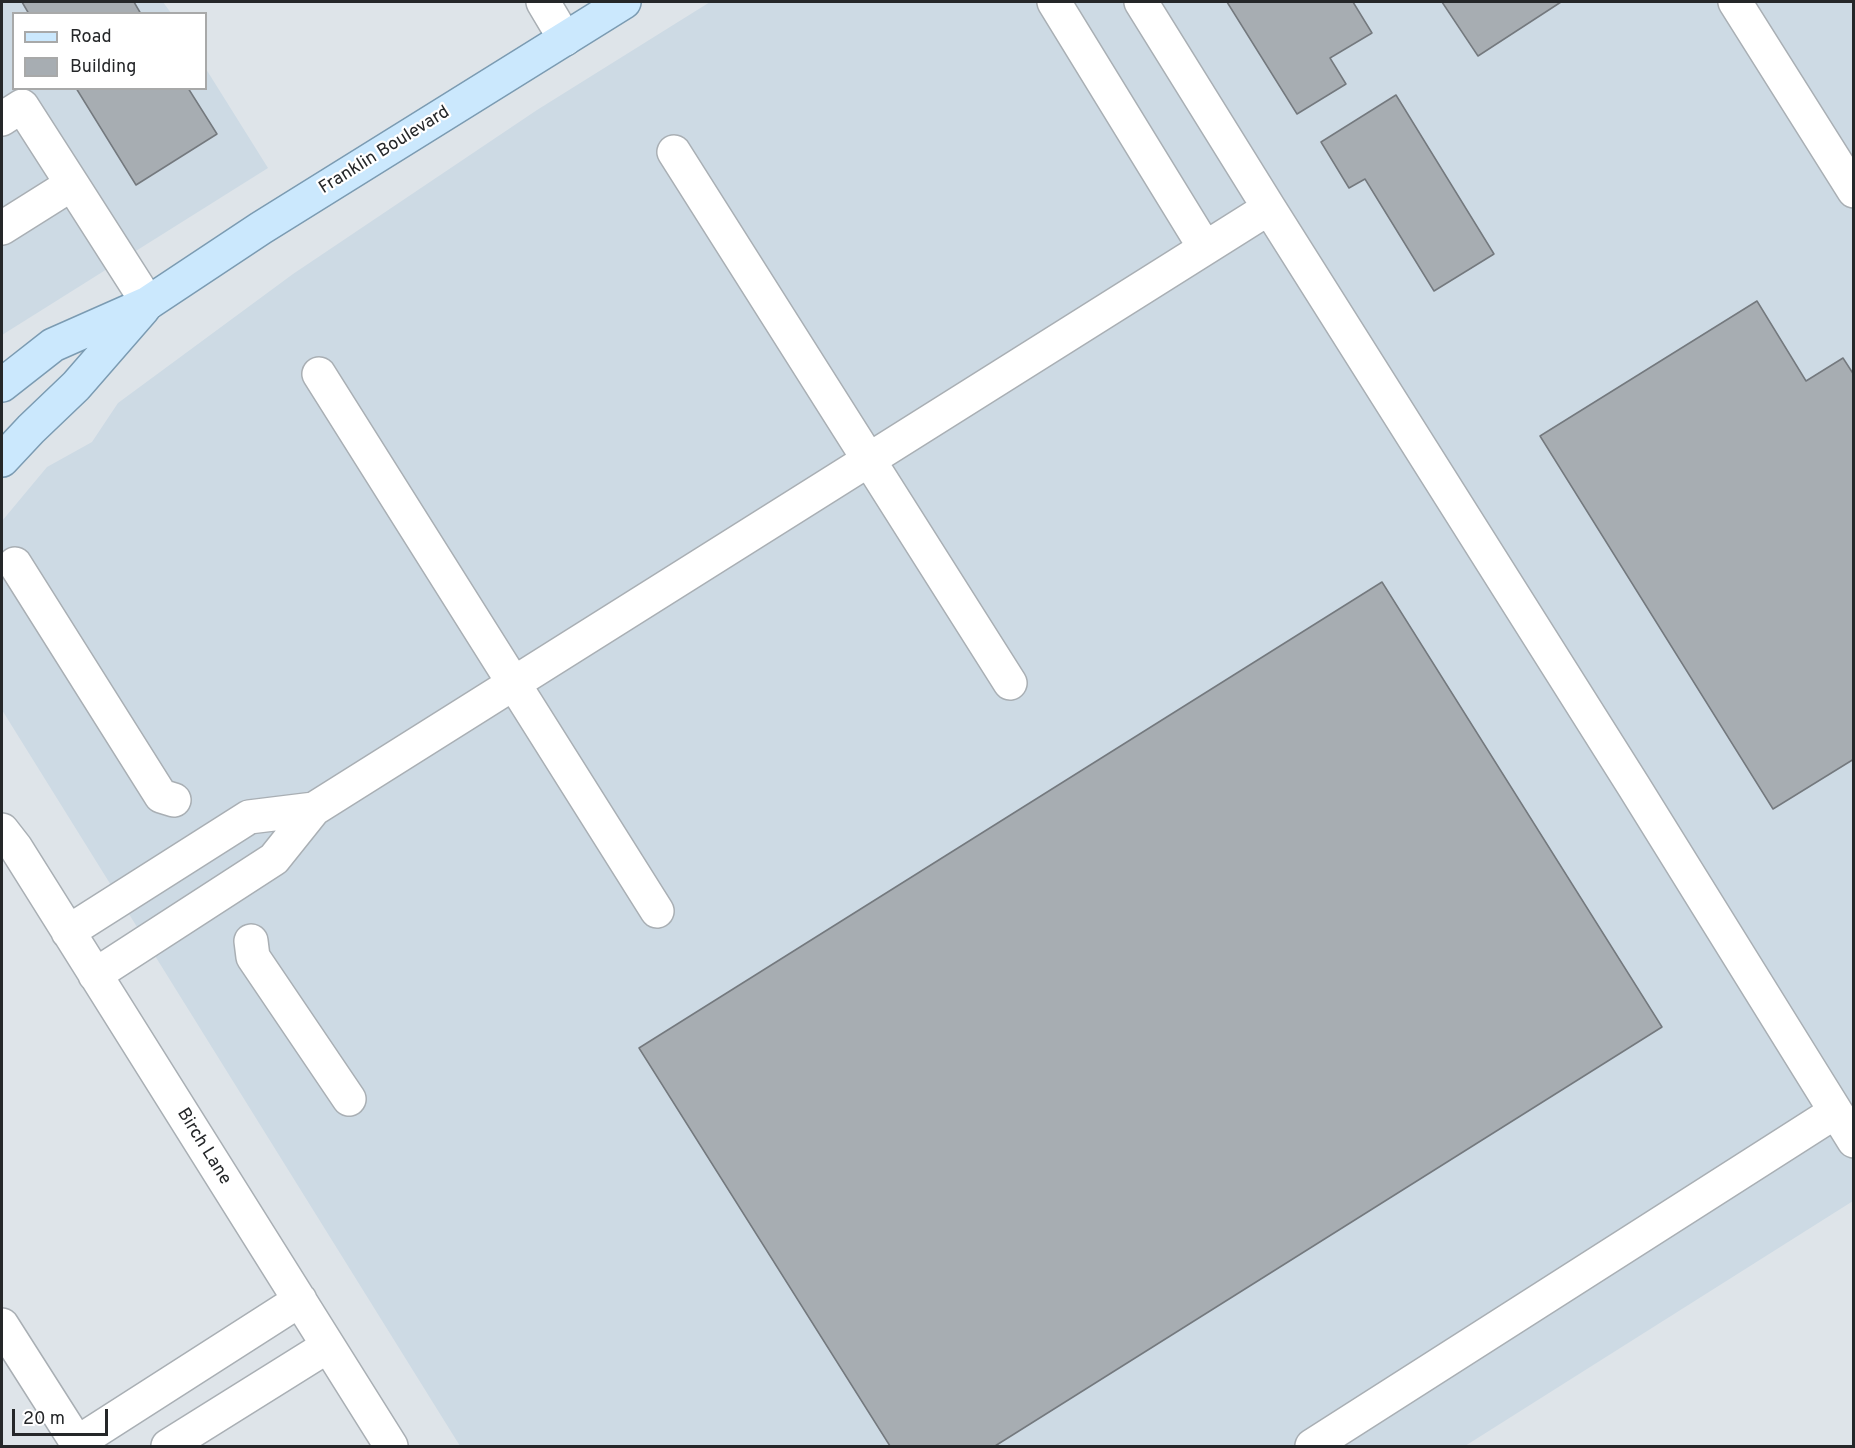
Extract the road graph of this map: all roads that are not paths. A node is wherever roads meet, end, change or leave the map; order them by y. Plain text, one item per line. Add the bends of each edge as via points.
1 (543, 2) edge
2 (1054, 2) edge
3 (1141, 2) edge
4 (1735, 2) edge
5 (608, 6) edge
6 (565, 39) junction
7 (2, 119) edge
8 (674, 152) dead end
9 (72, 184) junction
10 (1854, 191) edge
11 (1269, 208) junction
12 (2, 228) edge
13 (1205, 248) junction
14 (148, 303) junction
15 (319, 374) dead end
16 (2, 385) edge
17 (2, 460) edge
18 (869, 460) junction
19 (15, 564) dead end
20 (514, 683) junction
21 (1010, 683) dead end
22 (174, 801) dead end
23 (314, 809) junction
24 (2, 814) edge
25 (9, 839) edge
26 (657, 911) dead end
27 (68, 932) junction
28 (251, 941) dead end
29 (95, 975) junction
30 (349, 1099) dead end
31 (1835, 1112) junction
32 (1854, 1141) edge
33 (300, 1300) junction
34 (2, 1325) edge
35 (328, 1346) junction
36 (78, 1445) edge
37 (168, 1446) edge
38 (391, 1446) edge
39 (1312, 1446) edge

1 - 6 street
2 - 13 street
3 - 11 street
4 - 10 street
5 - 6 main road, Franklin Boulevard
6 - 14 main road, Franklin Boulevard
7 - 9 street via 22,106
8 - 18 street
9 - 12 street
9 - 14 street
11 - 13 street
11 - 31 street via 1634,785
13 - 18 street
14 - 16 main road, Franklin Boulevard via 53,345
14 - 17 main road, Franklin Boulevard via 76,386
15 - 20 street
18 - 20 street
18 - 21 street
19 - 22 street via 161,796
20 - 23 street
20 - 26 street
23 - 27 street via 249,817
23 - 29 street via 274,859
24 - 25 street, Birch Lane
25 - 27 street, Birch Lane
27 - 29 street, Birch Lane
28 - 30 street via 253,957
29 - 33 street, Birch Lane
31 - 32 street
31 - 39 street
33 - 35 street, Birch Lane
33 - 36 street
34 - 36 street
35 - 37 street
35 - 38 street, Birch Lane

